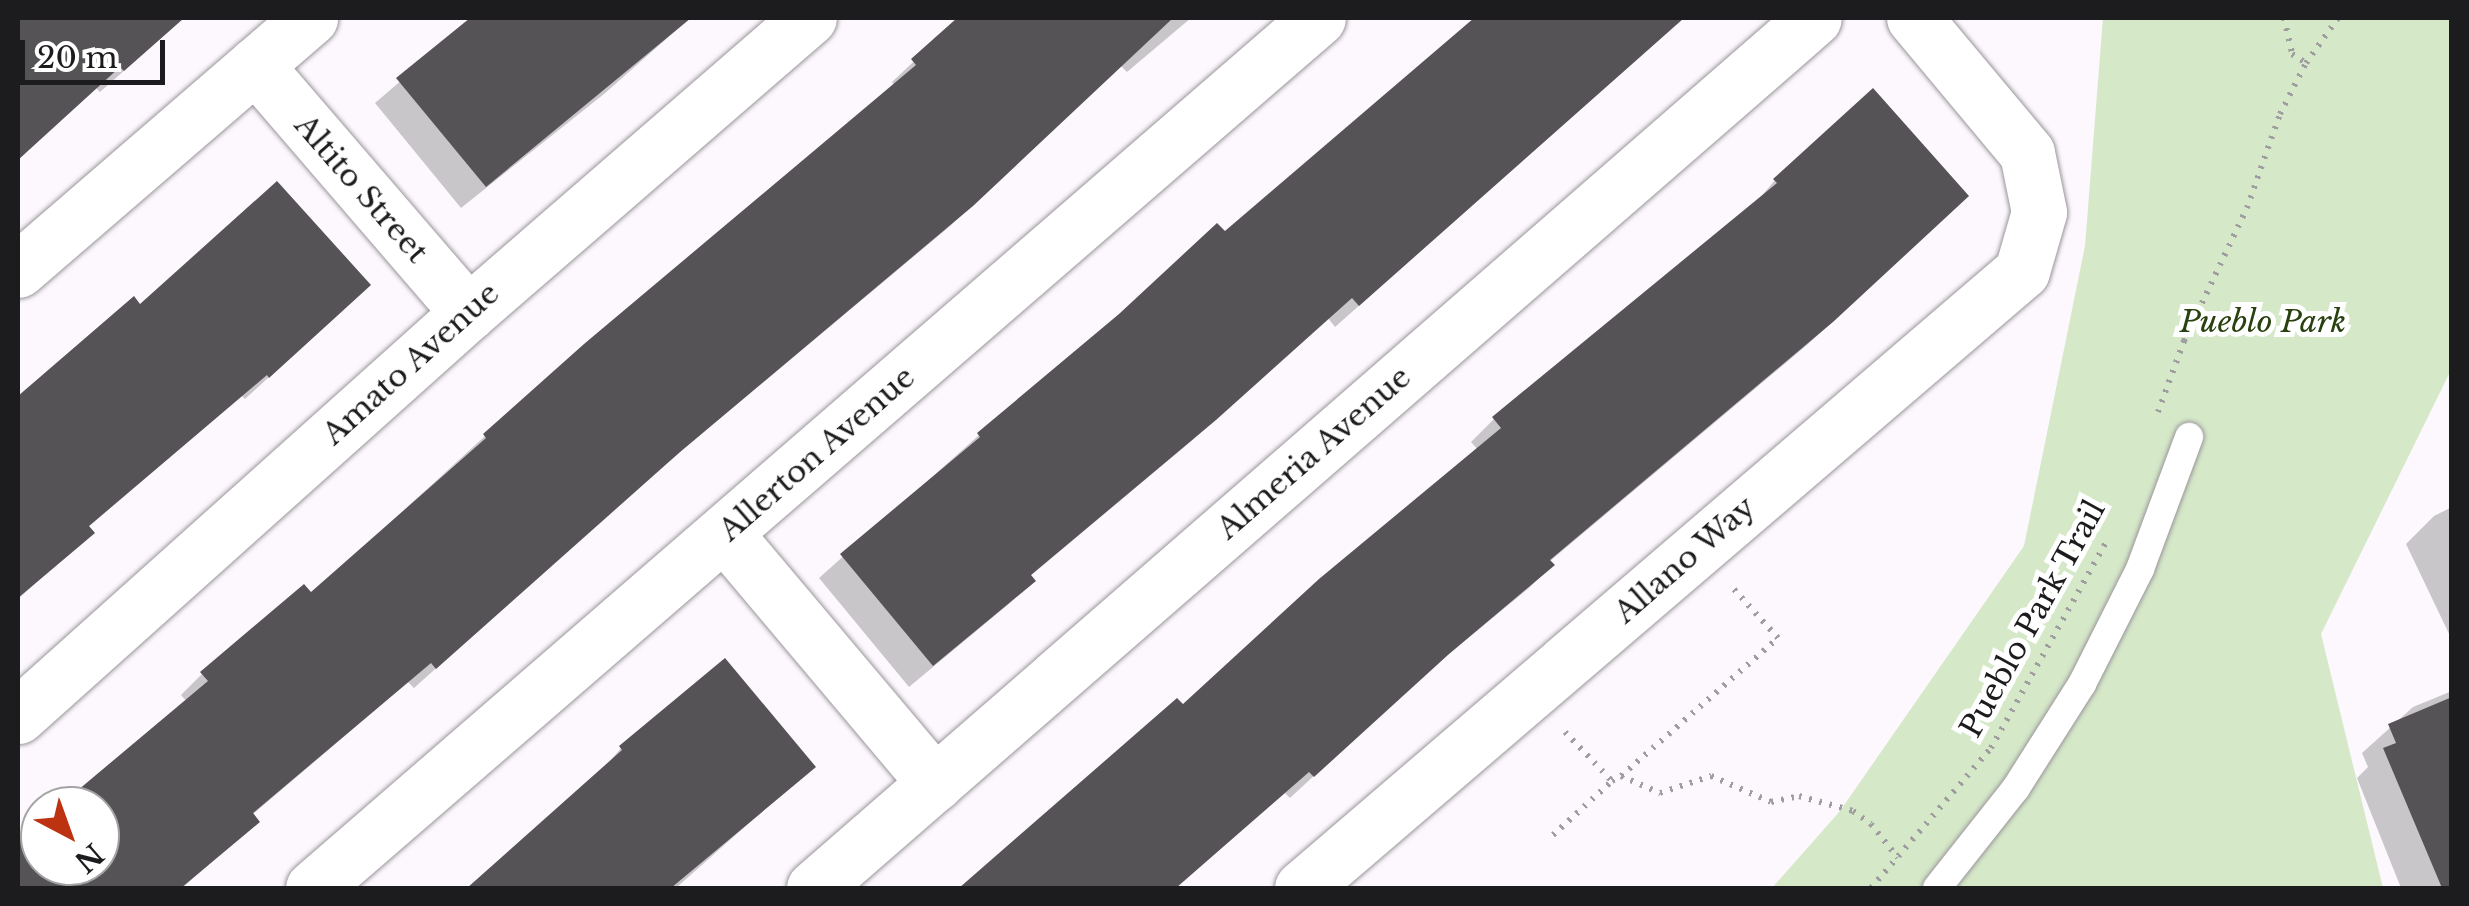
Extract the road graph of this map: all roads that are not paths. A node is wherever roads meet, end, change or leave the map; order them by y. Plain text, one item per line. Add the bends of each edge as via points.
1 (310, 18) edge
2 (809, 18) edge
3 (1318, 18) edge
4 (1814, 18) edge
5 (1914, 18) edge
6 (255, 65) junction
7 (18, 270) edge
8 (468, 313) junction
9 (2188, 436) dead end
10 (725, 534) junction
11 (18, 716) edge
12 (935, 784) junction
13 (313, 888) edge
14 (814, 888) edge
15 (1302, 888) edge
16 (1937, 888) edge

1 - 6 street
2 - 8 street, Amato Avenue
3 - 10 street, Allerton Avenue
4 - 12 street, Almeria Avenue
5 - 15 street, Allano Way via 2027,154 2039,212 2022,271
6 - 7 street
6 - 8 street, Altito Street
8 - 11 street, Amato Avenue
9 - 16 lane via 2140,569 2082,684 2016,788
10 - 12 street
10 - 13 street, Allerton Avenue
12 - 14 street, Almeria Avenue

